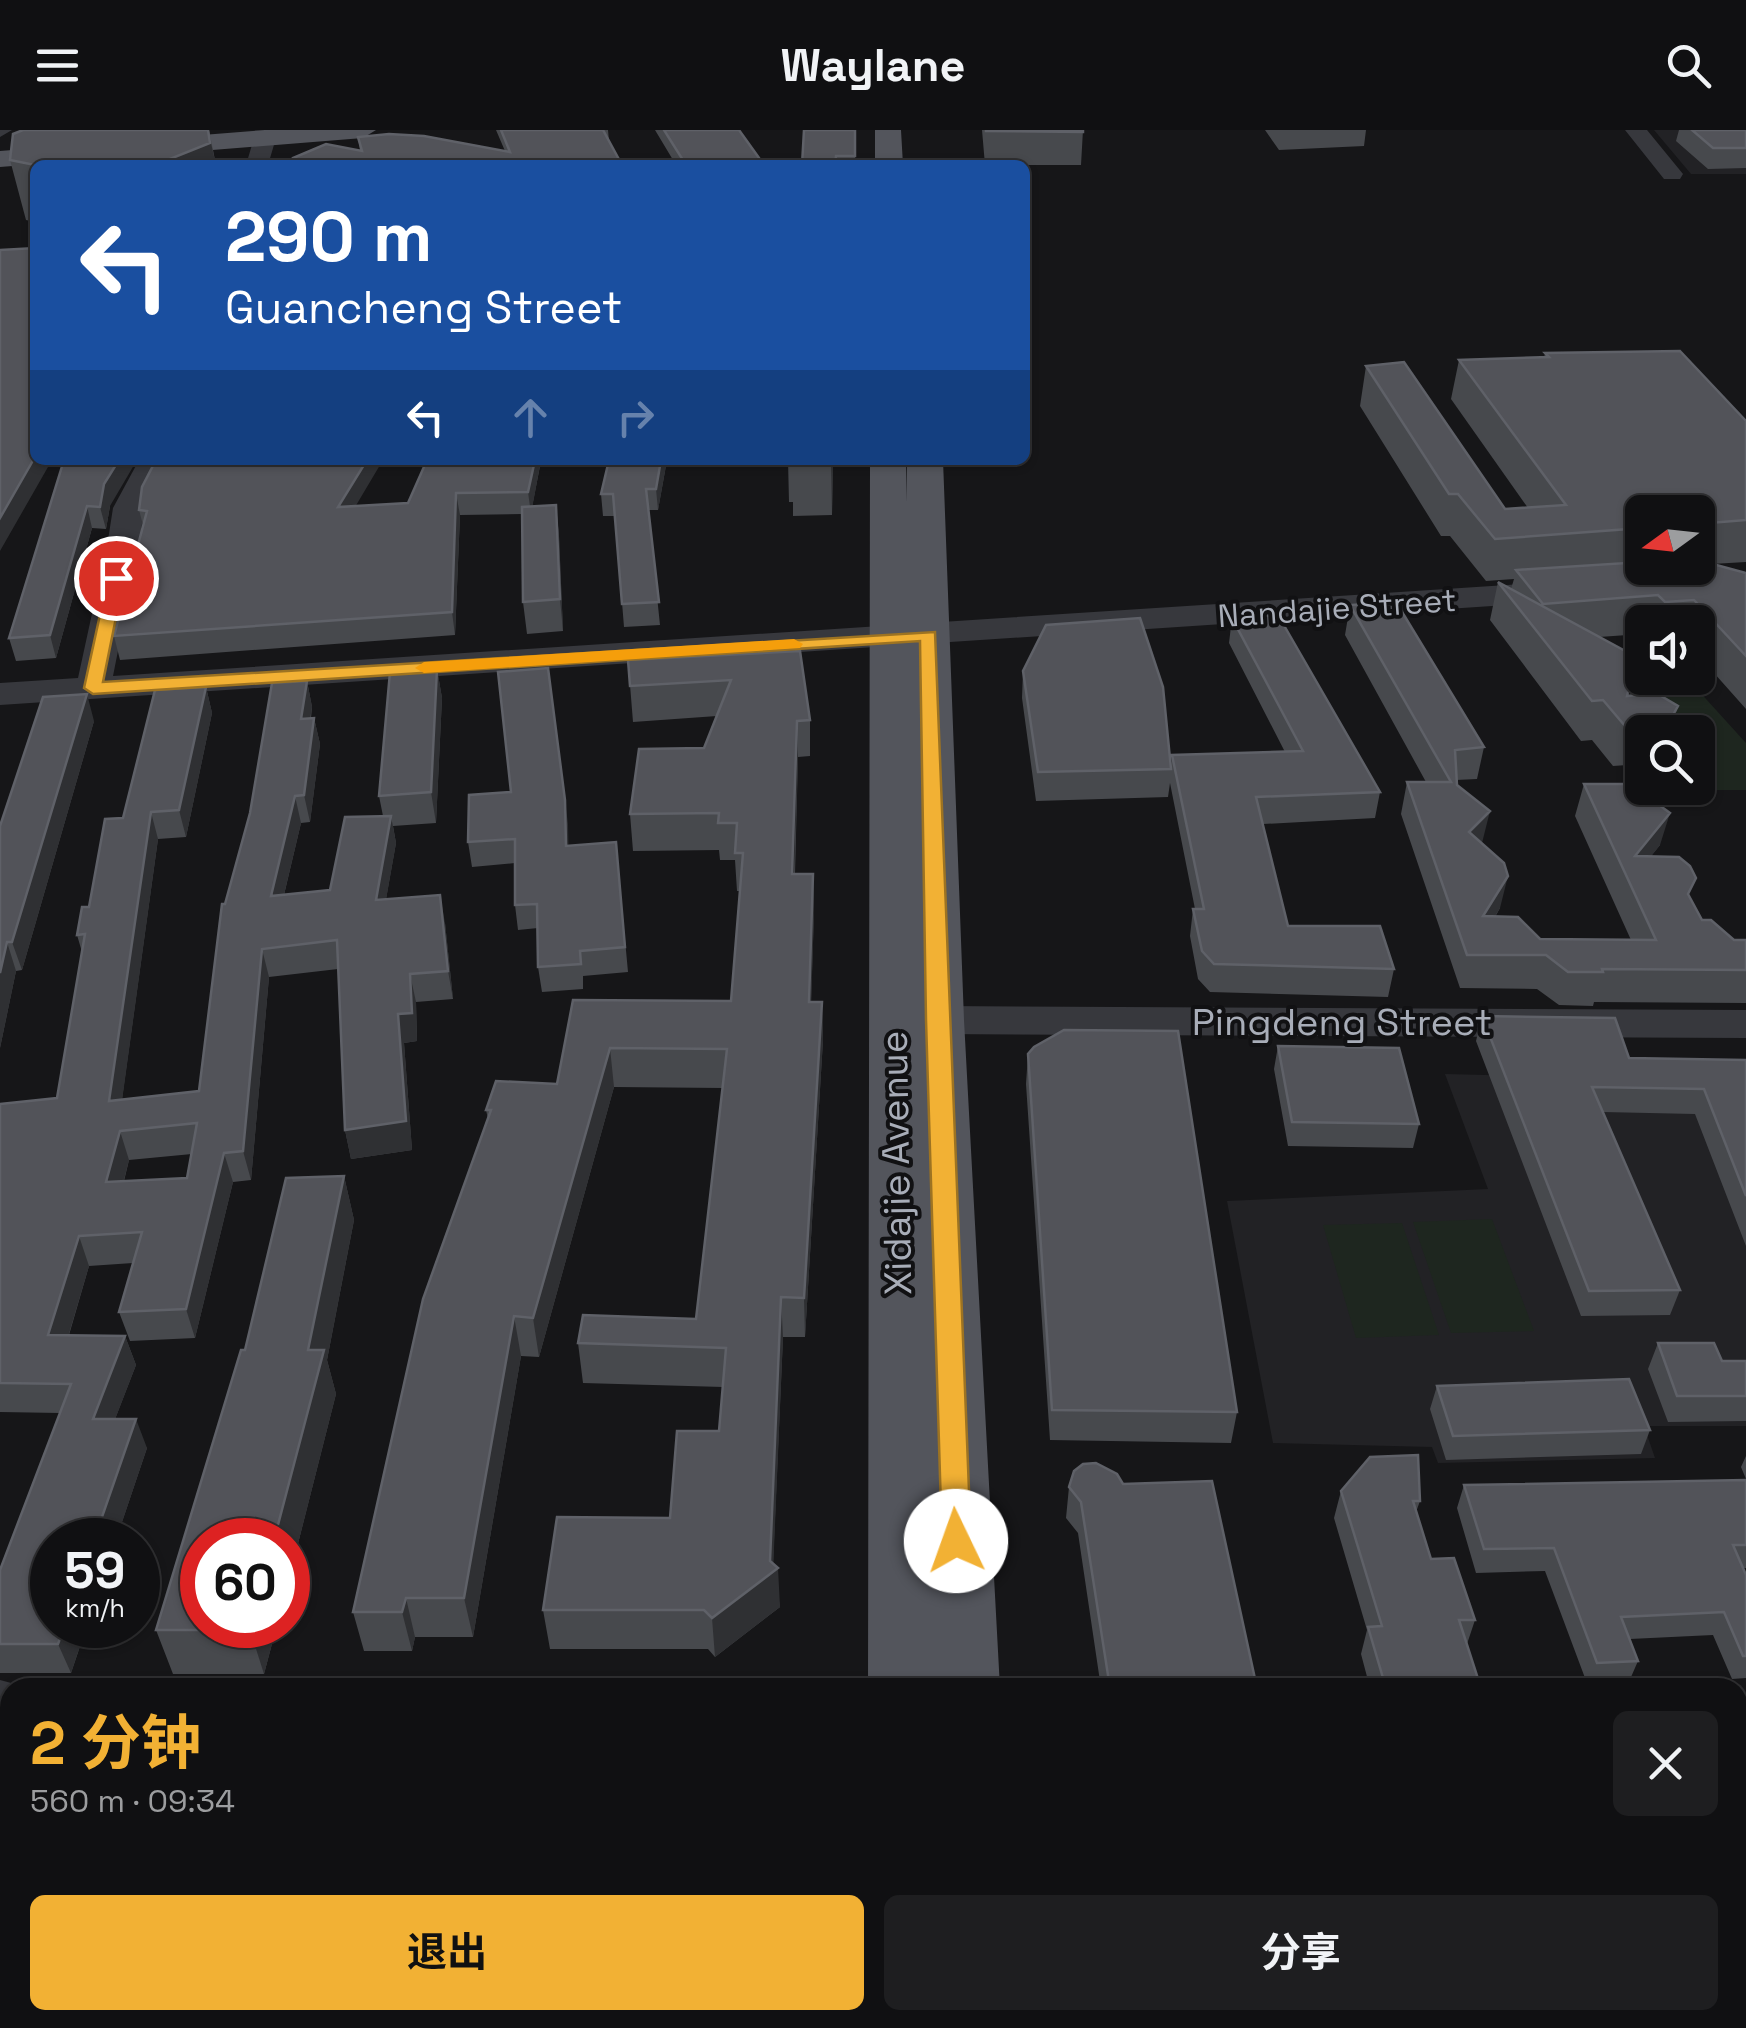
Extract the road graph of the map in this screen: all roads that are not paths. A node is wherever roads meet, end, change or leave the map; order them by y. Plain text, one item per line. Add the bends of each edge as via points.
1 (363, 130) edge
2 (888, 130) edge
3 (1636, 130) edge
4 (252, 134) edge
5 (0, 149) edge
6 (0, 160) edge
7 (256, 160) edge
8 (889, 160) edge
9 (1672, 174) dead end
10 (152, 465) edge
11 (889, 465) edge
12 (924, 465) edge
13 (1586, 590) edge
14 (909, 637) junction
15 (93, 688) junction
16 (0, 694) edge
17 (937, 1020) junction
18 (1746, 1024) edge
19 (905, 1678) edge
20 (963, 1678) edge

1 - 4 main road
2 - 8 main road
3 - 9 street
4 - 5 main road
4 - 6 main road
4 - 7 street
10 - 15 street via 126,507
11 - 14 main road
12 - 14 main road
13 - 14 street, Nandajie Street
14 - 15 street, Nandajie Street
14 - 17 main road, Xidajie Avenue
14 - 19 main road, Xidajie Avenue
15 - 16 street, Nandajie Street
17 - 18 street, Pingdeng Street
17 - 20 main road, Xidajie Avenue

